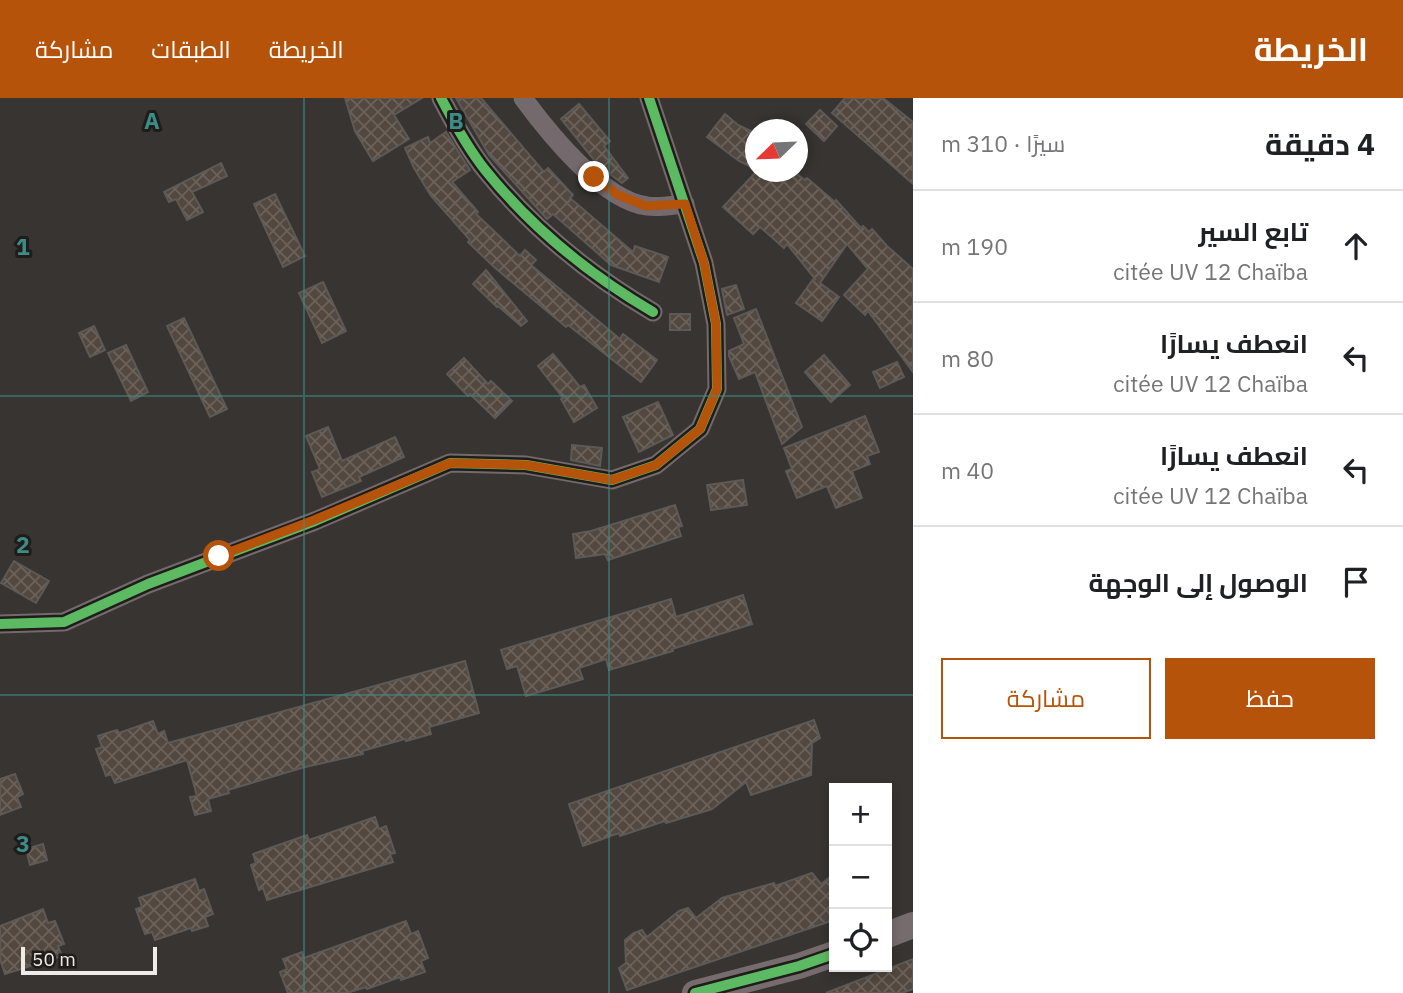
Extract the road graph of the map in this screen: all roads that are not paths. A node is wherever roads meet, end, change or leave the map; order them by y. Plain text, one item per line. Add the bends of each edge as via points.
1 (441, 98) edge
2 (523, 98) edge
3 (649, 98) edge
4 (685, 204) junction
5 (653, 312) dead end
6 (0, 624) edge
7 (913, 925) edge
8 (892, 933) edge
9 (829, 956) edge
10 (695, 993) edge

1 - 5 street via 484,169 538,227 587,268
2 - 4 street via 550,134 618,195 646,206
3 - 4 street
4 - 6 street via 704,263 716,324 717,389 700,429 656,465 612,480 526,465 450,463 64,622
7 - 8 street
9 - 10 street

